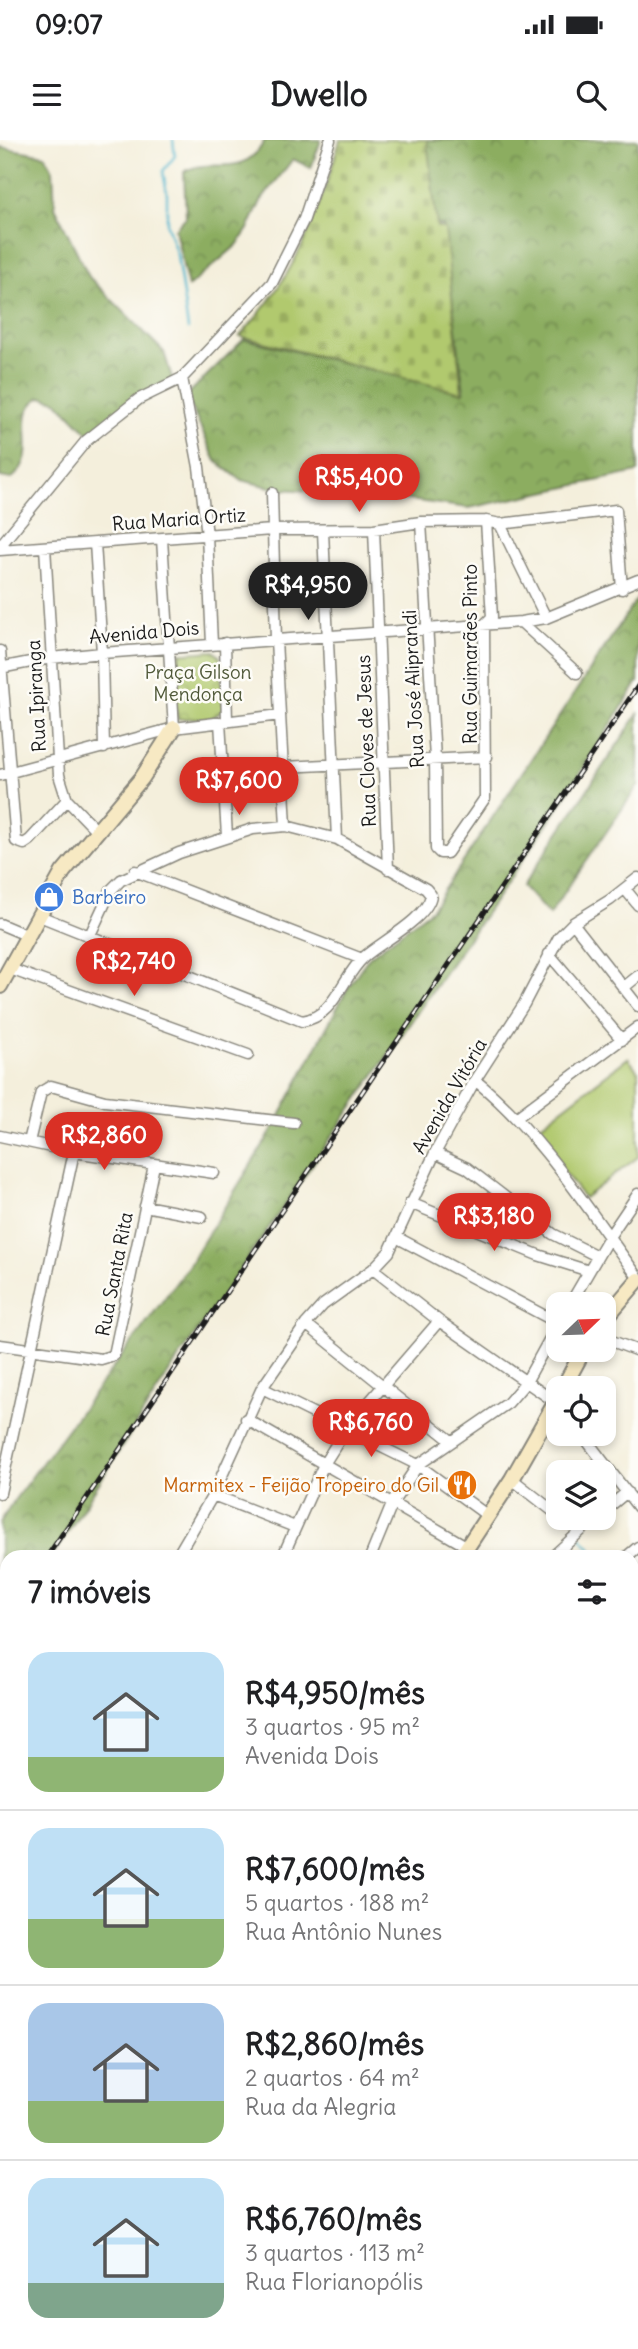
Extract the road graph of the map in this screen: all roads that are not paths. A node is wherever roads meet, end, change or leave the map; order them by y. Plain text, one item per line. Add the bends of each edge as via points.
1 (330, 140) edge
2 (182, 377) junction
3 (272, 493) dead end
4 (486, 521) junction
5 (421, 522) junction
6 (500, 524) junction
7 (374, 529) junction
8 (272, 530) junction
9 (323, 531) junction
10 (207, 535) junction
11 (162, 539) junction
12 (94, 543) junction
13 (45, 547) junction
14 (0, 548) edge
15 (638, 580) edge
16 (622, 589) junction
17 (546, 618) junction
18 (521, 622) junction
19 (484, 625) junction
20 (428, 629) junction
21 (380, 632) junction
22 (328, 636) junction
23 (275, 640) junction
24 (225, 643) junction
25 (212, 644) junction
26 (169, 648) junction
27 (0, 651) edge
28 (102, 653) junction
29 (51, 658) junction
30 (1, 668) edge
31 (577, 673) dead end
32 (280, 715) junction
33 (224, 721) junction
34 (174, 728) junction
35 (104, 748) junction
36 (487, 757) junction
37 (435, 759) junction
38 (57, 760) junction
39 (385, 761) junction
40 (336, 764) junction
41 (284, 767) junction
42 (5, 774) edge
43 (67, 800) junction
44 (286, 827) junction
45 (96, 830) junction
46 (227, 835) junction
47 (337, 839) junction
48 (440, 853) joint
49 (388, 869) junction
50 (135, 871) junction
51 (638, 878) edge
52 (625, 889) junction
53 (638, 905) edge
54 (37, 915) junction
55 (573, 923) junction
56 (0, 924) edge
57 (26, 936) junction
58 (90, 936) junction
59 (549, 954) junction
60 (362, 959) junction
61 (10, 969) junction
62 (638, 976) edge
63 (0, 986) edge
64 (624, 988) junction
65 (638, 1006) edge
66 (638, 1027) edge
67 (622, 1040) junction
68 (248, 1055) dead end
69 (475, 1080) junction
70 (516, 1118) junction
71 (294, 1123) dead end
72 (0, 1136) edge
73 (29, 1142) junction
74 (74, 1153) junction
75 (435, 1153) junction
76 (154, 1165) junction
77 (214, 1173) dead end
78 (638, 1194) edge
79 (410, 1203) junction
80 (145, 1206) junction
81 (202, 1217) dead end
82 (397, 1237) junction
83 (608, 1237) junction
84 (597, 1256) junction
85 (373, 1269) junction
86 (589, 1271) junction
87 (638, 1279) edge
88 (577, 1292) edge
89 (616, 1306) edge
90 (546, 1318) edge
91 (439, 1321) junction
92 (306, 1324) junction
93 (616, 1343) edge
94 (0, 1345) edge
95 (546, 1346) edge
96 (33, 1350) junction
97 (638, 1351) edge
98 (526, 1382) junction
99 (383, 1384) junction
100 (262, 1388) junction
101 (546, 1394) edge
102 (246, 1419) junction
103 (546, 1421) edge
104 (346, 1429) junction
105 (450, 1440) junction
106 (591, 1446) edge
107 (324, 1464) junction
108 (418, 1465) junction
109 (512, 1479) junction
110 (627, 1492) junction
111 (0, 1493) edge
112 (213, 1495) junction
113 (616, 1501) edge
114 (393, 1502) junction
115 (546, 1506) edge
116 (638, 1507) edge
117 (488, 1516) junction
118 (295, 1527) junction
119 (579, 1531) edge
120 (181, 1550) edge
121 (285, 1550) edge
122 (373, 1550) edge
123 (460, 1550) edge
124 (464, 1550) edge
125 (559, 1550) edge

1 - 2 street via 304,219 272,284
2 - 10 street via 200,467
2 - 14 street via 139,399 86,441
3 - 8 street
4 - 5 street, Rua Maria Ortiz
4 - 6 street, Rua Maria Ortiz
4 - 19 street, Rua Guimarães Pinto via 492,617
5 - 7 street, Rua Maria Ortiz
5 - 20 street, Rua José Aliprandi
6 - 16 street, Rua Maria Ortiz via 616,510
6 - 17 street
7 - 9 street, Rua Maria Ortiz
7 - 21 street, Rua Cloves de Jesus
8 - 9 street, Rua Maria Ortiz
8 - 10 street, Rua Maria Ortiz
8 - 23 street
9 - 22 street
10 - 11 street, Rua Maria Ortiz
10 - 25 street
11 - 12 street, Rua Maria Ortiz
11 - 26 street
12 - 13 street, Rua Maria Ortiz
12 - 28 street
13 - 14 street, Rua Maria Ortiz
13 - 29 street, Rua Ipiranga
15 - 16 street, Avenida Dois
16 - 17 street, Avenida Dois
17 - 18 street, Avenida Dois
18 - 19 street, Avenida Dois
18 - 31 street
19 - 20 street, Avenida Dois
19 - 36 street, Rua Guimarães Pinto
20 - 21 street, Avenida Dois
20 - 37 street, Rua José Aliprandi
21 - 22 street, Avenida Dois
21 - 39 street, Rua Cloves de Jesus
22 - 23 street, Avenida Dois
22 - 40 street
23 - 24 street, Avenida Dois
23 - 32 street
24 - 25 street, Avenida Dois
24 - 33 street
25 - 26 street, Avenida Dois
26 - 28 street, Avenida Dois
26 - 34 street
27 - 30 street
28 - 29 street, Avenida Dois
28 - 35 street
29 - 30 street, Avenida Dois
29 - 38 street, Rua Ipiranga
30 - 42 street
32 - 33 street
32 - 41 street
33 - 34 street
33 - 46 street
34 - 35 street
34 - 45 street via 142,778
35 - 38 street
36 - 37 street
36 - 48 street, Rua Guimarães Pinto via 485,798 447,853
37 - 39 street
37 - 48 street, Rua José Aliprandi via 436,849
38 - 42 street
38 - 43 street, Rua Ipiranga
39 - 40 street
39 - 49 street, Rua Cloves de Jesus
40 - 41 street
40 - 47 street
41 - 44 street
42 - 43 street via 14,834 20,844 30,840
43 - 45 street, Rua Ipiranga
44 - 46 street
44 - 47 street
45 - 54 street
46 - 50 street
47 - 49 street
49 - 60 street via 431,895 427,906
50 - 58 street via 111,890
50 - 60 street
51 - 52 street, Avenida Vitória
52 - 53 street
52 - 55 street, Avenida Vitória
54 - 57 street
54 - 58 street
55 - 59 street, Avenida Vitória
55 - 64 street
56 - 57 street
57 - 61 street
58 - 60 street via 302,1021 323,1013
59 - 67 street
59 - 69 street, Avenida Vitória via 524,1004
61 - 63 street
61 - 68 street
62 - 64 street
64 - 65 street
66 - 67 street
67 - 70 street
69 - 70 street
69 - 75 street, Avenida Vitória
70 - 83 street
71 - 73 street via 105,1101 51,1086 41,1092
72 - 73 street
73 - 74 street
74 - 76 street
74 - 96 street
75 - 79 street, Avenida Vitória
75 - 84 street via 467,1168 554,1234
76 - 77 street
76 - 80 street, Rua Santa Rita
78 - 83 street
79 - 82 street, Avenida Vitória
79 - 86 street
80 - 81 street
80 - 96 street, Rua Santa Rita via 114,1355 101,1359
82 - 85 street, Avenida Vitória
82 - 90 street
83 - 84 street
83 - 87 street
84 - 86 street
85 - 91 street
85 - 92 street, Avenida Vitória via 338,1291
86 - 88 street
87 - 89 street
91 - 98 street
91 - 99 street
92 - 99 street
92 - 100 street, Avenida Vitória
93 - 97 street
94 - 96 street
95 - 98 street
96 - 111 street
98 - 101 street
98 - 105 street via 501,1409
99 - 104 street
99 - 105 street
100 - 102 street, Avenida Vitória
100 - 104 street
102 - 107 street
102 - 112 street, Avenida Vitória
103 - 109 street
104 - 107 street
104 - 108 street
105 - 108 street
106 - 110 street
107 - 114 street
107 - 118 street
108 - 114 street
108 - 117 street
109 - 115 street
109 - 117 street
110 - 113 street
110 - 116 street
112 - 118 street
112 - 120 street, Avenida Vitória
114 - 122 street
114 - 123 street
117 - 124 street
118 - 121 street
119 - 125 street

